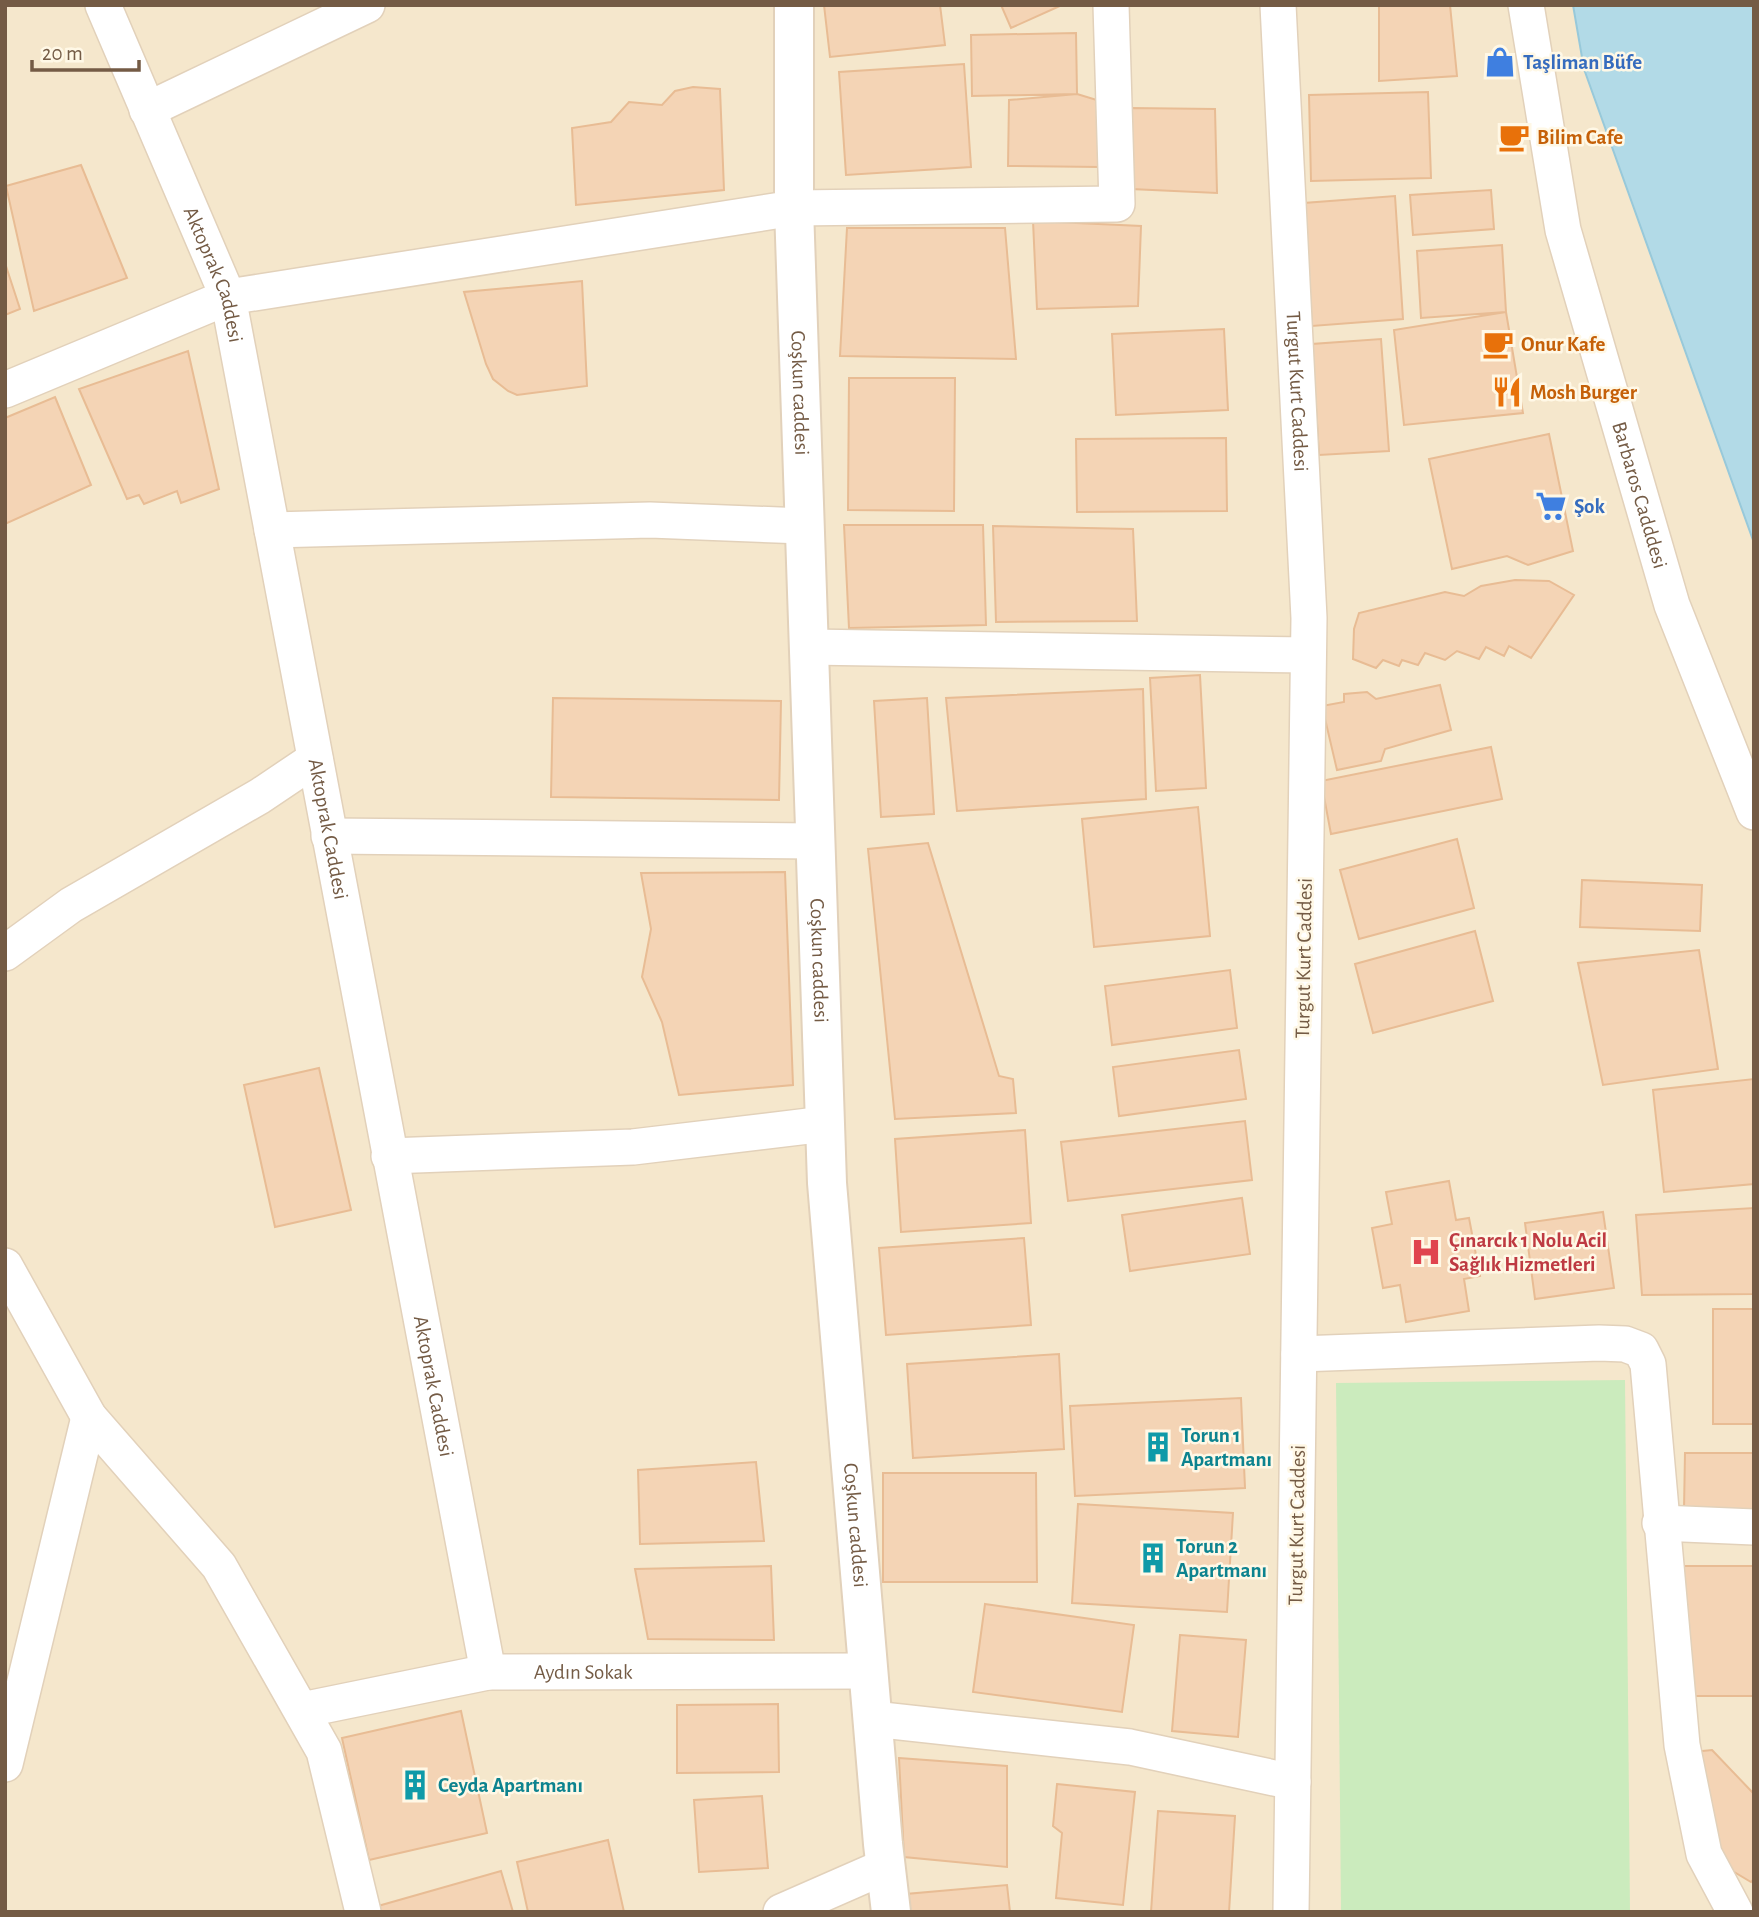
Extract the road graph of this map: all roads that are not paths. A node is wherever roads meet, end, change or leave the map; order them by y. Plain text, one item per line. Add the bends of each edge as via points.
1 (103, 5) edge
2 (367, 5) edge
3 (794, 5) edge
4 (1111, 5) edge
5 (1278, 5) edge
6 (1526, 5) edge
7 (147, 110) junction
8 (794, 208) junction
9 (228, 297) junction
10 (5, 390) edge
11 (804, 526) junction
12 (272, 530) junction
13 (808, 647) junction
14 (1308, 655) junction
15 (315, 759) junction
16 (1754, 812) edge
17 (329, 836) junction
18 (815, 841) junction
19 (5, 954) edge
20 (825, 1124) junction
21 (390, 1156) junction
22 (8, 1276) edge
23 (1299, 1354) junction
24 (89, 1418) junction
25 (1660, 1523) junction
26 (1754, 1527) edge
27 (869, 1671) junction
28 (488, 1672) junction
29 (302, 1710) junction
30 (873, 1719) junction
31 (5, 1764) edge
32 (1293, 1782) junction
33 (886, 1866) junction
34 (363, 1912) edge
35 (781, 1912) edge
36 (891, 1912) edge
37 (1292, 1912) edge
38 (1735, 1912) edge

1 - 7 street, Aktoprak Caddesi
2 - 7 street
3 - 8 street, Coşkun caddesi
4 - 8 street via 1117,204
5 - 14 street, Turgut Kurt Caddesi
6 - 16 street, Barbaros Cadddesi via 1563,230 1672,605
7 - 9 street, Aktoprak Caddesi
8 - 9 street
8 - 11 street, Coşkun caddesi
9 - 10 street
9 - 12 street, Aktoprak Caddesi
11 - 12 street via 650,520
11 - 13 street, Coşkun caddesi
12 - 15 street, Aktoprak Caddesi
13 - 14 street
13 - 18 street, Coşkun caddesi
14 - 23 street, Turgut Kurt Caddesi
15 - 17 street, Aktoprak Caddesi
15 - 19 street via 260,796 71,905
17 - 18 street
17 - 21 street, Aktoprak Caddesi
18 - 20 street, Coşkun caddesi
20 - 21 street via 633,1147
20 - 27 street, Coşkun caddesi
21 - 28 street, Aktoprak Caddesi
22 - 24 street
23 - 25 street via 1599,1343 1640,1350 1648,1364
23 - 32 street, Turgut Kurt Caddesi
24 - 29 street via 219,1566
24 - 31 street
25 - 26 street
25 - 38 street via 1682,1745 1704,1854
27 - 28 street, Aydın Sokak
27 - 30 street, Coşkun caddesi
28 - 29 street, Aydın Sokak
29 - 34 street via 324,1751
30 - 32 street via 1130,1747
30 - 33 street, Coşkun caddesi
32 - 37 street, Turgut Kurt Caddesi
33 - 35 street
33 - 36 street, Coşkun caddesi

